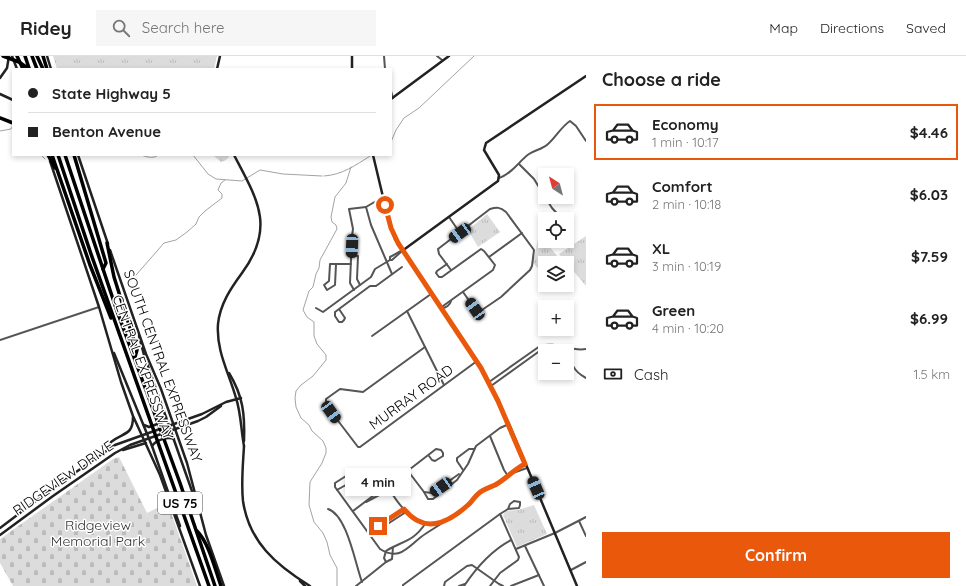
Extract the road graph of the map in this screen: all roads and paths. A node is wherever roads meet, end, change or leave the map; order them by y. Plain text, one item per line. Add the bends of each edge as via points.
1 (3, 56) edge
2 (9, 56) edge
3 (12, 56) edge
4 (17, 56) edge
5 (25, 56) edge
6 (32, 56) edge
7 (37, 56) edge
8 (42, 56) edge
9 (47, 56) edge
10 (220, 56) edge
11 (352, 56) edge
12 (384, 56) edge
13 (437, 56) edge
14 (445, 56) edge
15 (449, 56) edge
16 (442, 60) junction
17 (16, 68) edge
18 (22, 68) edge
19 (28, 68) edge
20 (29, 68) edge
21 (37, 68) edge
22 (43, 68) edge
23 (47, 68) edge
24 (51, 68) edge
25 (218, 68) edge
26 (352, 68) edge
27 (384, 68) edge
28 (586, 76) edge
29 (0, 78) edge
30 (0, 94) edge
31 (392, 98) edge
32 (12, 100) edge
33 (0, 118) edge
34 (12, 123) edge
35 (586, 141) edge
36 (48, 156) edge
37 (48, 156) edge
38 (52, 156) edge
39 (58, 156) edge
40 (65, 156) edge
41 (74, 156) edge
42 (78, 156) edge
43 (234, 156) edge
44 (373, 156) edge
45 (519, 164) junction
46 (499, 178) junction
47 (61, 181) junction
48 (538, 186) edge
49 (383, 197) junction
50 (549, 204) edge
51 (366, 207) junction
52 (556, 212) edge
53 (449, 217) junction
54 (460, 233) junction
55 (522, 233) junction
56 (107, 243) junction
57 (402, 250) junction
58 (351, 256) junction
59 (489, 257) junction
60 (386, 262) junction
61 (336, 264) junction
62 (351, 264) junction
63 (447, 264) junction
64 (402, 267) dead end
65 (103, 269) junction
66 (452, 270) junction
67 (392, 274) junction
68 (360, 285) junction
69 (354, 290) junction
70 (463, 292) junction
71 (431, 294) junction
72 (332, 305) junction
73 (99, 307) junction
74 (316, 308) dead end
75 (441, 308) junction
76 (337, 310) junction
77 (407, 311) junction
78 (138, 330) junction
79 (372, 336) dead end
80 (0, 340) edge
81 (110, 346) junction
82 (425, 347) junction
83 (538, 347) edge
84 (574, 349) edge
85 (586, 349) edge
86 (538, 352) edge
87 (127, 358) junction
88 (135, 359) junction
89 (477, 362) junction
90 (224, 363) junction
91 (574, 368) edge
92 (586, 378) edge
93 (489, 382) junction
94 (444, 384) junction
95 (491, 386) junction
96 (241, 398) junction
97 (237, 399) junction
98 (226, 402) junction
99 (133, 416) junction
100 (166, 417) junction
101 (144, 424) junction
102 (509, 424) junction
103 (170, 426) junction
104 (171, 430) junction
105 (147, 433) junction
106 (490, 436) junction
107 (174, 439) junction
108 (150, 440) junction
109 (152, 446) junction
110 (244, 446) junction
111 (108, 449) junction
112 (474, 449) junction
113 (429, 456) junction
114 (526, 466) junction
115 (463, 470) junction
116 (408, 471) junction
117 (76, 472) junction
118 (460, 474) junction
119 (508, 475) junction
120 (79, 477) junction
121 (388, 487) junction
122 (337, 490) junction
123 (424, 492) junction
124 (366, 502) junction
125 (197, 506) junction
126 (328, 509) dead end
127 (404, 509) junction
128 (508, 509) junction
129 (353, 511) junction
130 (406, 512) junction
131 (500, 514) junction
132 (586, 517) edge
133 (445, 521) junction
134 (579, 521) junction
135 (425, 524) junction
136 (380, 525) junction
137 (586, 527) edge
138 (0, 528) edge
139 (196, 529) junction
140 (582, 529) junction
141 (368, 533) junction
142 (555, 533) junction
143 (0, 535) edge
144 (182, 536) junction
145 (586, 536) edge
146 (512, 540) junction
147 (525, 546) junction
148 (393, 547) junction
149 (516, 549) junction
150 (385, 552) junction
151 (392, 554) junction
152 (386, 562) junction
153 (586, 562) edge
154 (478, 568) junction
155 (571, 570) junction
156 (538, 575) junction
157 (296, 577) junction
158 (494, 581) junction
159 (362, 582) junction
160 (465, 585) edge
161 (200, 586) edge
162 (209, 586) edge
163 (215, 586) edge
164 (222, 586) edge
165 (305, 586) edge
166 (310, 586) edge
167 (356, 586) edge
168 (403, 586) edge
169 (444, 586) edge
170 (459, 586) edge
171 (490, 586) edge
172 (503, 586) edge
173 (510, 586) edge
174 (544, 586) edge
175 (577, 586) edge

1 - 19 highway
2 - 29 main road via 8,68
3 - 17 main road
4 - 18 highway
5 - 20 highway
6 - 21 highway
7 - 22 highway
8 - 23 highway
9 - 24 main road
10 - 25 main road
11 - 26 main road
12 - 27 street
13 - 16 street
14 - 16 main road
15 - 16 main road
16 - 31 main road
28 - 46 main road via 486,143 485,154 499,174
30 - 32 main road
33 - 34 highway
35 - 45 street via 570,120 549,144 529,154
36 - 73 main road
37 - 47 highway
38 - 47 highway
39 - 87 highway, CENTRAL EXPRESSWAY / US 75
40 - 65 highway, CENTRAL EXPRESSWAY / US 75
41 - 65 highway via 106,263
42 - 56 main road, SOUTH CENTRAL EXPRESSWAY
43 - 90 main road via 253,192 260,214 260,235 253,256 231,287 221,312 218,338
44 - 49 main road
45 - 46 street
45 - 48 street
46 - 53 main road
47 - 87 highway via 90,265
49 - 51 street
49 - 57 main road via 391,228
50 - 52 street
51 - 58 street via 349,209 353,229
51 - 60 street
53 - 54 street
53 - 57 main road
54 - 55 street via 490,209 497,207 506,212
54 - 63 street via 438,249 437,252
55 - 59 street
55 - 70 street via 534,250 532,266 501,297 480,312
56 - 78 main road, SOUTH CENTRAL EXPRESSWAY
56 - 88 highway via 114,277 137,350
57 - 60 street
57 - 71 main road
58 - 62 street
58 - 68 street via 358,256 357,279
59 - 66 street via 481,249
59 - 70 street via 495,265 494,268
60 - 67 street
60 - 68 street via 375,269 371,277
61 - 61 street via 330,264 329,280 324,285 327,290 335,285
61 - 62 street
62 - 69 street via 350,283
63 - 66 street
63 - 66 street via 437,271 437,275 442,277
64 - 67 street
65 - 88 highway, CENTRAL EXPRESSWAY / US 75
67 - 76 street via 376,286 370,286
68 - 69 street
69 - 72 street
70 - 75 street
71 - 75 main road
71 - 77 street
72 - 74 street via 324,312
72 - 76 street
73 - 80 street
73 - 81 main road
75 - 89 main road
76 - 76 street via 335,316 342,322 345,318
77 - 79 street
77 - 82 street
78 - 100 main road via 140,343
78 - 125 main road, SOUTH CENTRAL EXPRESSWAY via 182,447
81 - 99 main road
81 - 101 main road
82 - 94 street
82 - 94 street, MURRAY ROAD via 363,392 340,389 327,397 326,405 360,447
83 - 93 street
84 - 85 street
86 - 95 street
87 - 162 highway, CENTRAL EXPRESSWAY / US 75
88 - 139 highway, CENTRAL EXPRESSWAY / US 75
89 - 93 main road
89 - 94 street, MURRAY ROAD
90 - 96 main road
90 - 97 main road
91 - 92 street
93 - 95 main road
95 - 102 main road
96 - 97 main road, RIDGEVIEW DRIVE
96 - 110 main road
97 - 98 main road, RIDGEVIEW DRIVE
97 - 110 main road
98 - 103 main road, RIDGEVIEW DRIVE
98 - 104 main road, RIDGEVIEW DRIVE via 206,417
99 - 111 main road via 131,429 111,442
99 - 144 main road via 160,474
100 - 101 main road via 163,422 149,427
100 - 103 main road
101 - 105 main road
102 - 106 street
102 - 114 main road
103 - 104 main road
103 - 105 main road, RIDGEVIEW DRIVE
104 - 107 main road
104 - 108 main road, RIDGEVIEW DRIVE
105 - 108 main road
105 - 111 main road, RIDGEVIEW DRIVE
106 - 112 street
106 - 119 street
107 - 109 main road via 168,438
107 - 125 main road
108 - 109 main road
108 - 120 main road, RIDGEVIEW DRIVE via 120,450
109 - 144 main road
110 - 157 main road via 243,500 250,526 267,553
111 - 117 main road, RIDGEVIEW DRIVE
112 - 115 street
112 - 115 street via 469,449 457,458
113 - 113 street via 435,461 443,453 438,449
113 - 116 street
114 - 119 street
114 - 142 main road
115 - 118 street
116 - 121 street
116 - 123 street
117 - 120 main road
117 - 138 main road, RIDGEVIEW DRIVE
118 - 123 street via 432,493
118 - 123 street via 450,487 433,499 428,499
119 - 133 street
120 - 143 main road, RIDGEVIEW DRIVE
121 - 124 street
121 - 124 street via 386,492
121 - 127 street
122 - 122 street via 349,484 350,477 345,476 335,483
122 - 129 street
124 - 129 street
125 - 164 main road, SOUTH CENTRAL EXPRESSWAY
126 - 159 street via 333,511 344,526
127 - 130 street
127 - 136 street
128 - 128 street via 520,507 520,504 514,501
128 - 131 street
129 - 141 street
130 - 135 street
130 - 136 street via 386,525
131 - 146 street
131 - 168 street
132 - 134 street
133 - 135 street
133 - 151 street via 406,550
134 - 140 street
134 - 142 street
135 - 148 street via 411,539
136 - 141 street
137 - 140 street
139 - 163 highway, CENTRAL EXPRESSWAY / US 75
139 - 164 highway via 201,535
140 - 145 street
141 - 150 street
142 - 147 street
142 - 155 main road
144 - 161 main road
146 - 149 street
146 - 154 street via 498,548
147 - 149 street
147 - 156 street
148 - 150 street
148 - 151 street
149 - 158 street via 518,560
150 - 151 street
150 - 152 street
151 - 152 street via 391,560
152 - 159 street
153 - 155 street
154 - 158 street
154 - 160 street
154 - 169 street via 472,564 467,566 445,582
155 - 175 main road
156 - 173 street
156 - 174 street
157 - 165 main road
157 - 166 main road
158 - 171 street
158 - 172 street
159 - 167 street
160 - 170 street

